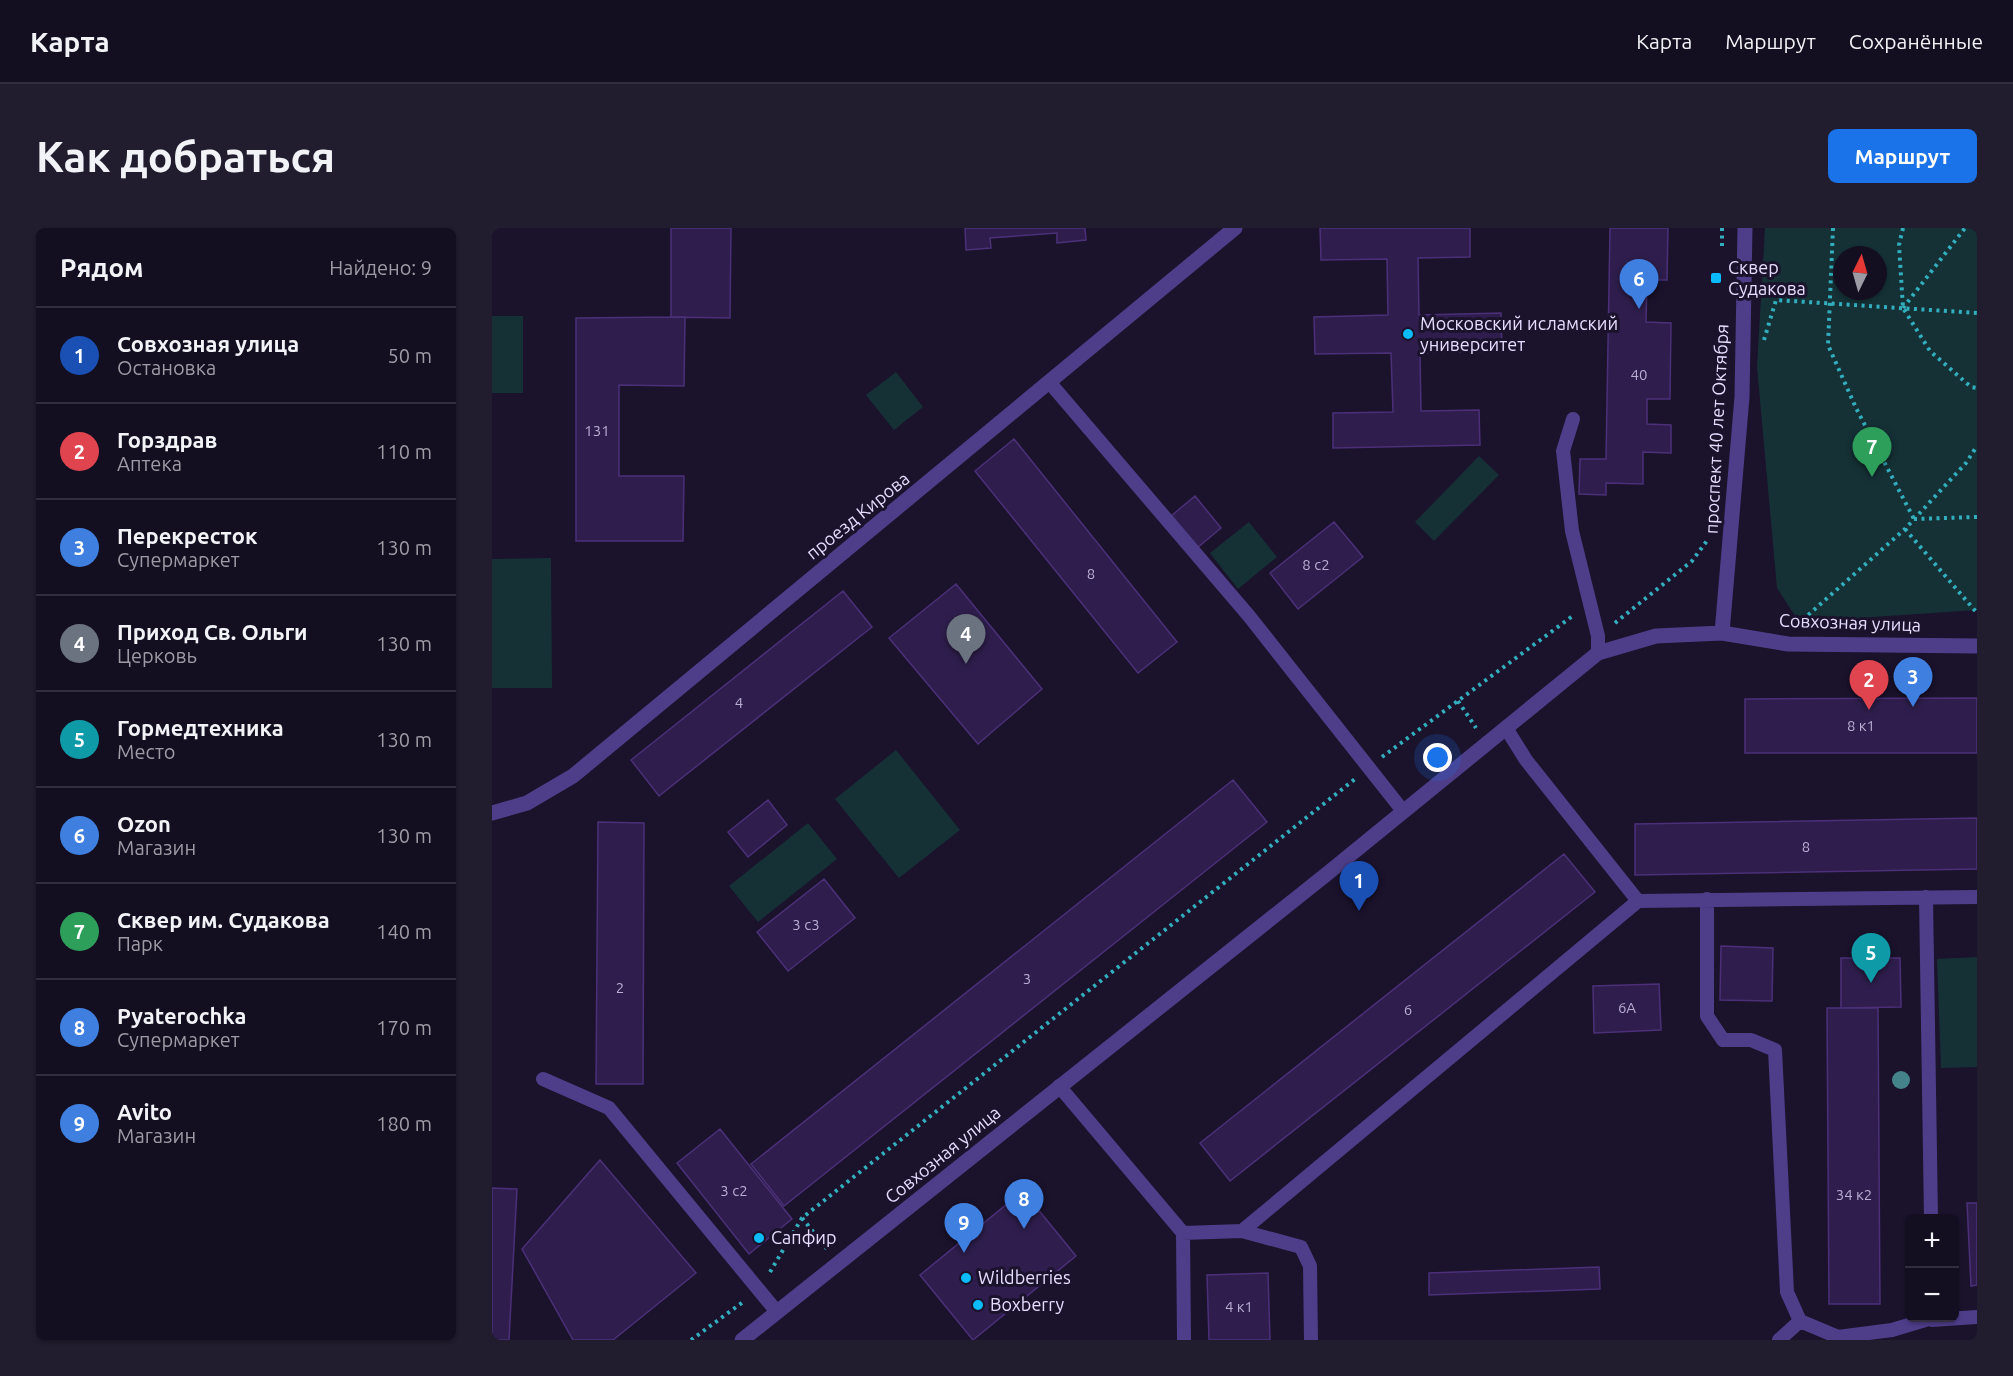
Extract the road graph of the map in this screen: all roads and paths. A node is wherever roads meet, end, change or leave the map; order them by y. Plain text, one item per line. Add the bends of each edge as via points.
1 (1235, 228) edge
2 (1722, 228) edge
3 (1745, 228) edge
4 (1833, 228) edge
5 (1903, 228) edge
6 (1965, 228) edge
7 (1722, 249) dead end
8 (1776, 300) dead end
9 (1829, 303) junction
10 (1903, 308) junction
11 (1977, 313) edge
12 (1050, 382) junction
13 (1977, 388) edge
14 (1573, 419) dead end
15 (1977, 446) edge
16 (1977, 517) edge
17 (1914, 519) junction
18 (1905, 529) junction
19 (1711, 536) dead end
20 (1588, 604) junction
21 (1977, 613) edge
22 (1798, 622) dead end
23 (1722, 633) junction
24 (1598, 636) junction
25 (1977, 646) edge
26 (1598, 653) junction
27 (1506, 728) junction
28 (1369, 768) junction
29 (1403, 811) junction
30 (492, 813) edge
31 (1926, 897) junction
32 (1977, 897) edge
33 (1707, 899) junction
34 (1638, 901) junction
35 (543, 1079) dead end
36 (1059, 1086) junction
37 (1931, 1214) edge
38 (802, 1218) junction
39 (1242, 1231) junction
40 (1183, 1233) junction
41 (839, 1264) junction
42 (759, 1290) junction
43 (777, 1312) junction
44 (1959, 1317) edge
45 (1977, 1317) edge
46 (1800, 1322) junction
47 (1922, 1322) edge
48 (1888, 1335) edge
49 (691, 1340) edge
50 (742, 1340) edge
51 (1184, 1340) edge
52 (1311, 1340) edge
53 (1779, 1340) edge

1 - 12 street, проезд Кирова
2 - 7 path
3 - 23 street, проспект 40 лет Октября via 1742,397
4 - 9 path
5 - 10 path via 1899,245
6 - 10 path
8 - 9 path
9 - 10 path
9 - 17 path via 1828,345
10 - 11 path
10 - 13 path via 1930,351
12 - 28 lane via 1249,616
12 - 30 street, проезд Кирова via 573,776 527,803
14 - 20 lane via 1563,451 1572,531
15 - 17 path
16 - 17 path
17 - 18 path
18 - 21 path
18 - 22 path
19 - 24 path via 1692,561
20 - 24 lane
20 - 28 path
23 - 25 street, Совхозная улица via 1788,644
23 - 26 street, Совхозная улица via 1656,636
24 - 26 lane
26 - 27 street, Совхозная улица
27 - 29 street, Совхозная улица
27 - 34 lane via 1526,760
28 - 29 lane
28 - 38 path
29 - 36 street, Совхозная улица
31 - 32 lane
31 - 33 lane
31 - 37 lane
33 - 34 lane
33 - 46 lane via 1707,1016 1723,1040 1751,1040 1775,1050 1787,1292
34 - 39 lane
35 - 42 lane via 609,1108
36 - 40 lane
36 - 41 street, Совхозная улица
38 - 41 path
38 - 42 path
39 - 40 lane
39 - 52 lane via 1301,1246 1310,1266
40 - 51 lane
41 - 43 street, Совхозная улица
42 - 43 lane
42 - 49 path
43 - 50 street, Совхозная улица
44 - 45 lane
46 - 48 lane via 1838,1337
46 - 53 lane
47 - 48 lane

